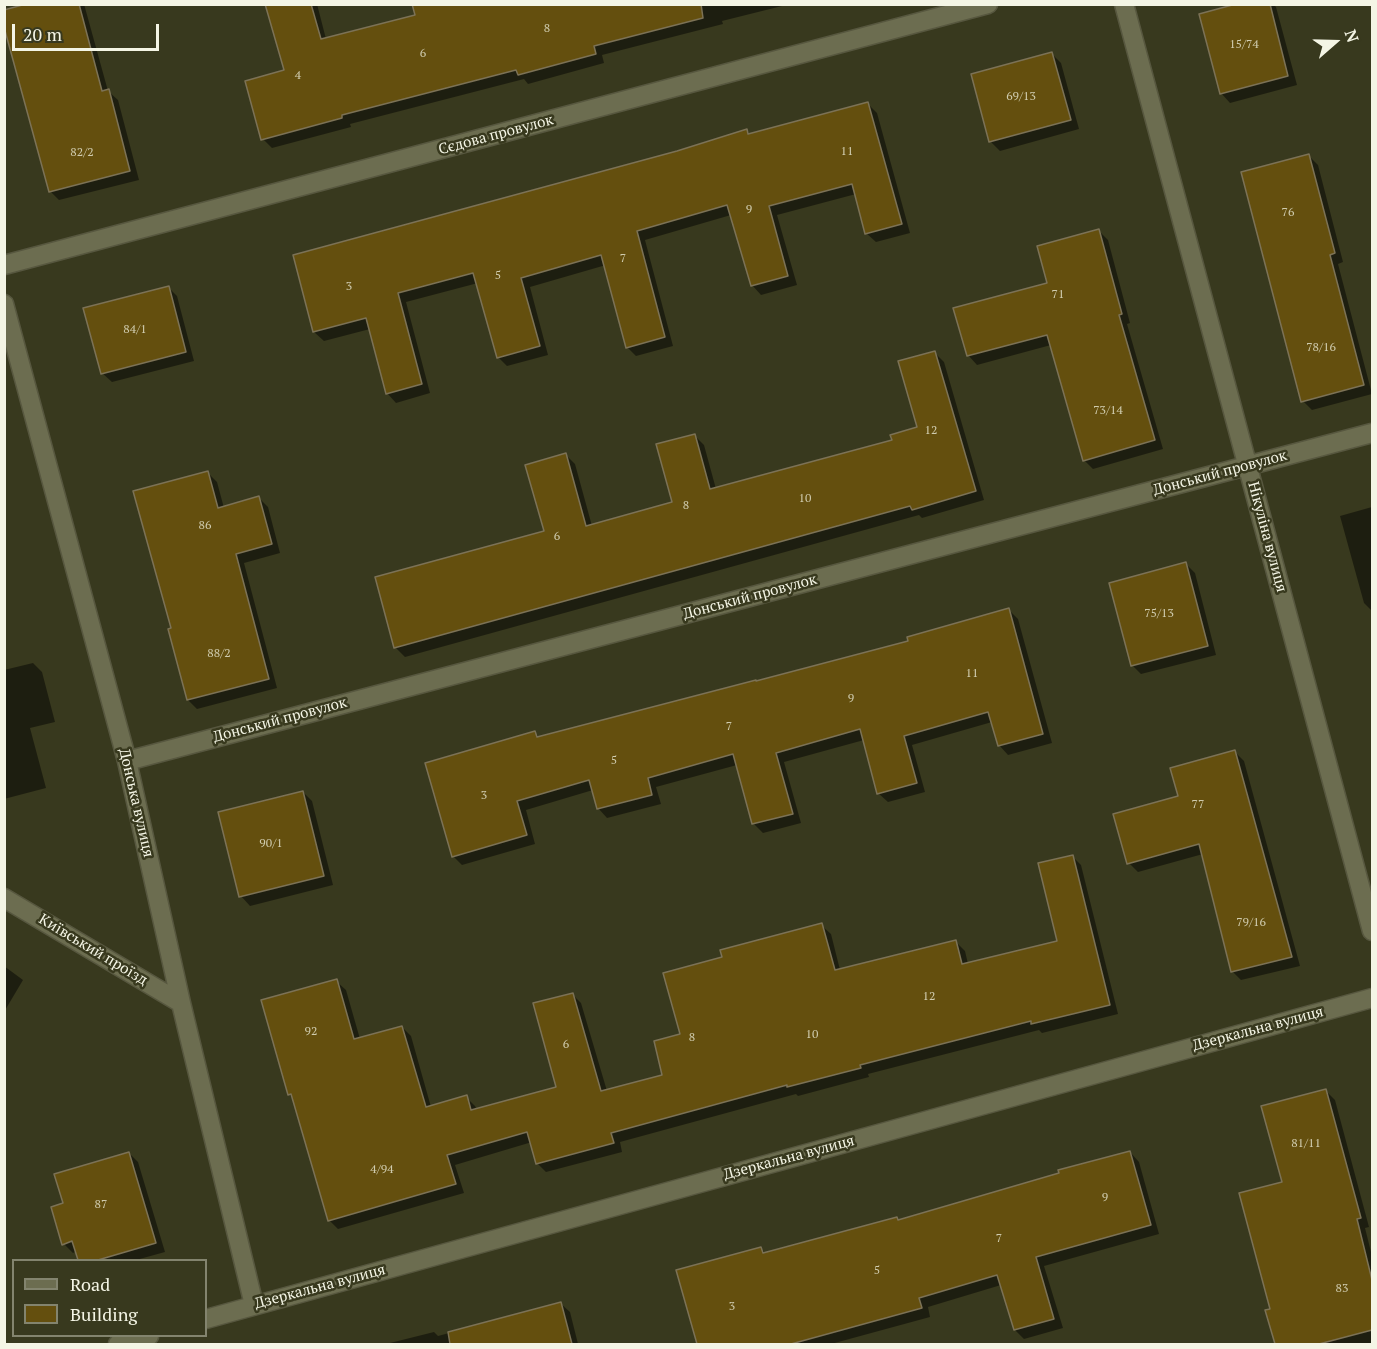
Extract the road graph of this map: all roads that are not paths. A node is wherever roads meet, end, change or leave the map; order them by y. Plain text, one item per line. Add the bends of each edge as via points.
1 (987, 4) edge
2 (1124, 4) edge
3 (4, 265) edge
4 (4, 304) edge
5 (1372, 433) edge
6 (1248, 466) junction
7 (127, 761) junction
8 (4, 898) edge
9 (1372, 931) edge
10 (1372, 998) edge
11 (181, 1003) junction
12 (254, 1305) junction
13 (207, 1319) edge
14 (142, 1337) edge
15 (118, 1344) edge

1 - 3 street, Сєдова провулок
2 - 6 street, Нікуліна вулиця
4 - 7 street, Донська вулиця
5 - 6 street, Донський провулок
6 - 7 street, Донський провулок
6 - 9 street, Нікуліна вулиця
7 - 11 street, Донська вулиця
8 - 11 street, Київський проїзд
10 - 12 street, Дзеркальна вулиця
11 - 12 street, Донська вулиця
12 - 13 street, Дзеркальна вулиця
14 - 15 street

